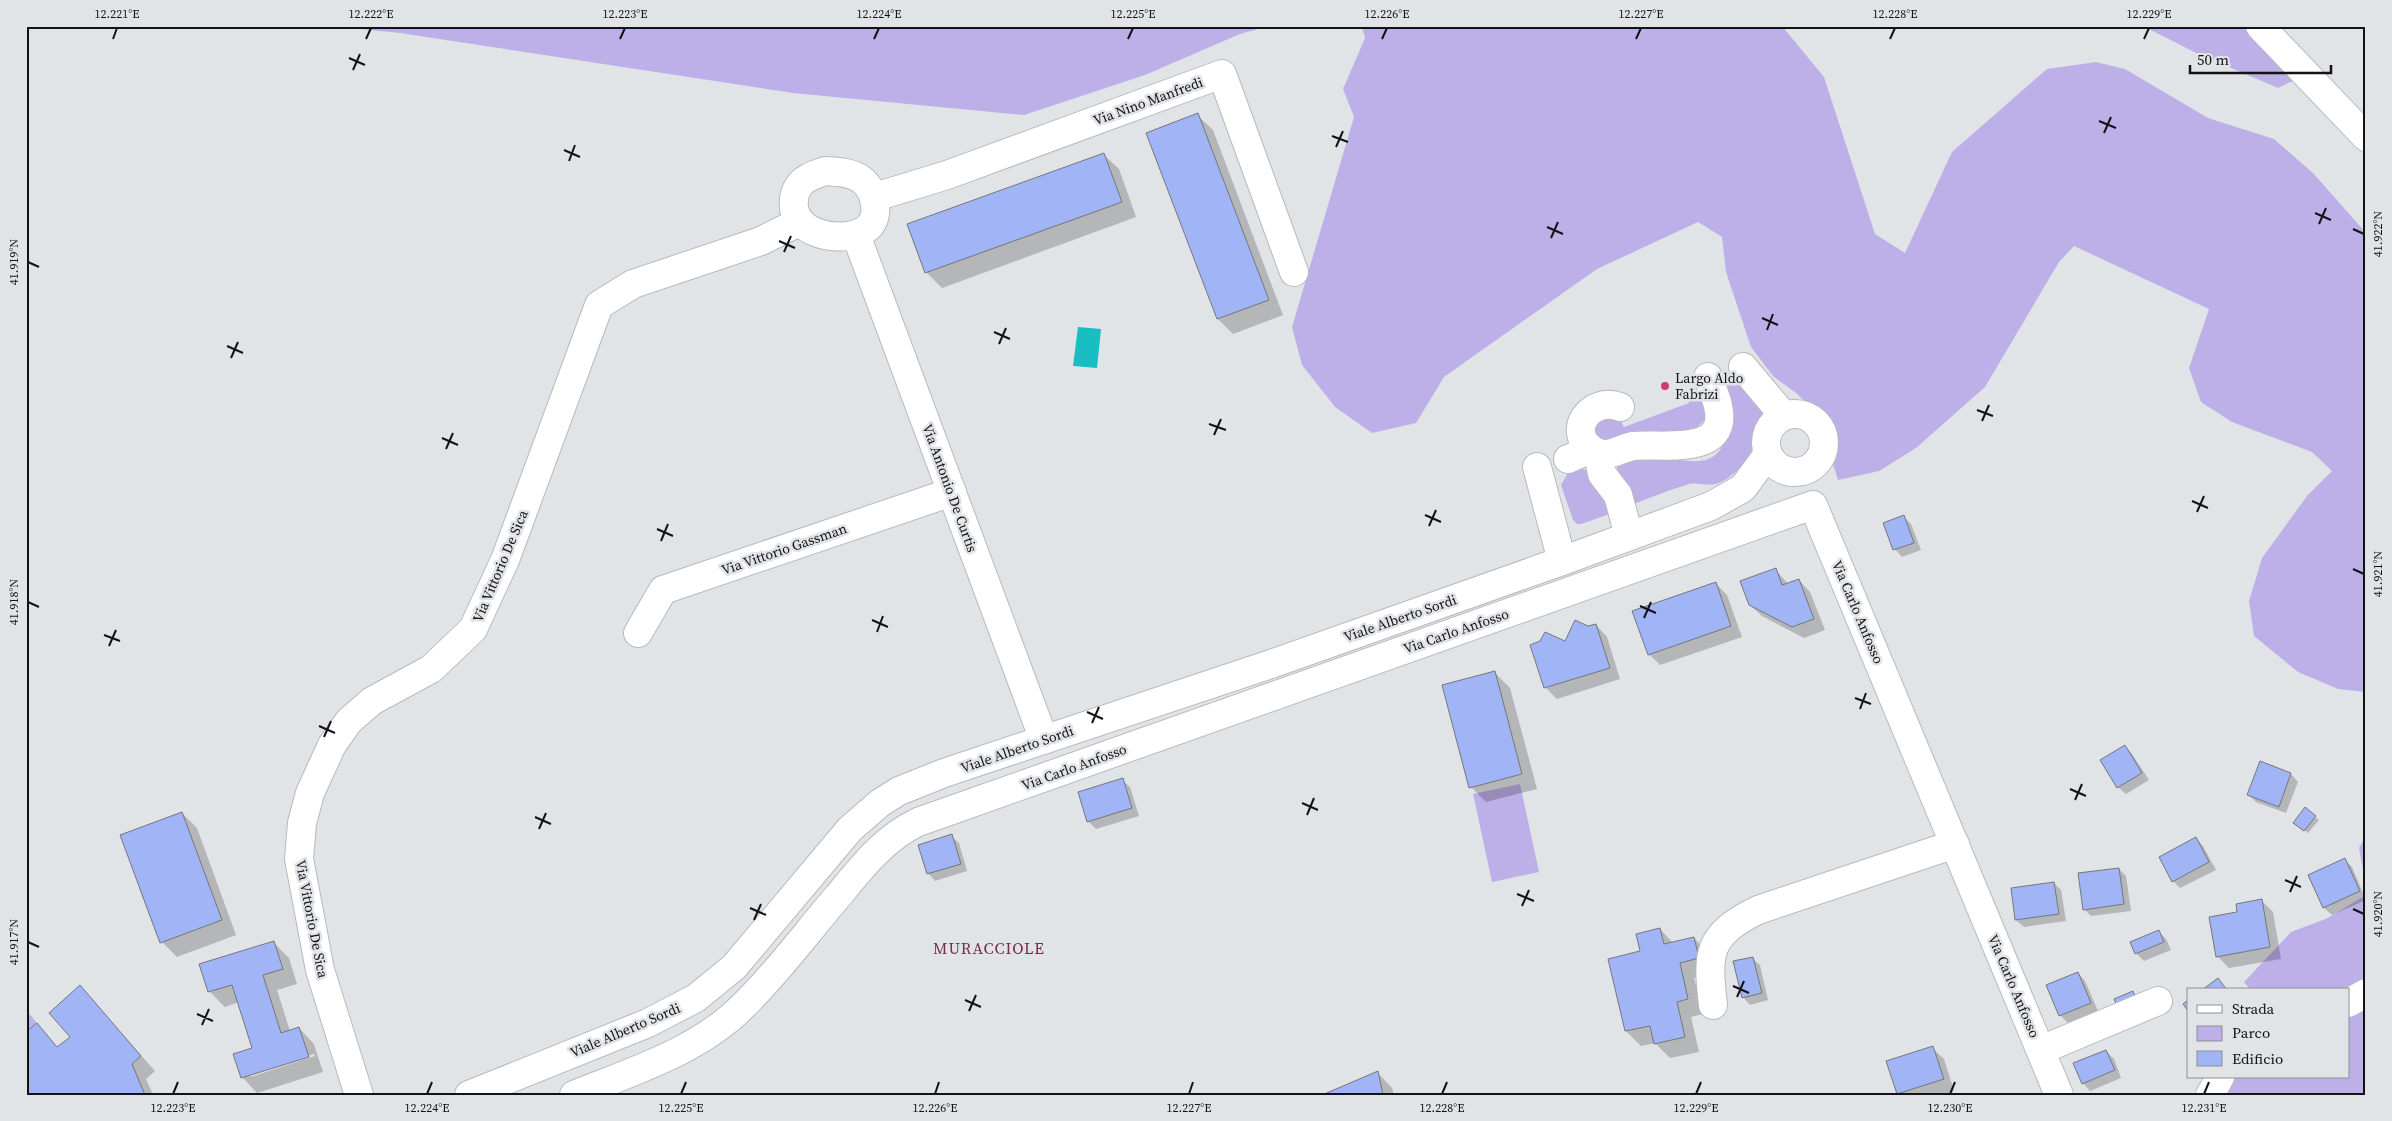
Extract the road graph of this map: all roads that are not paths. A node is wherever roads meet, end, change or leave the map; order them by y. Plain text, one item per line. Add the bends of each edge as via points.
1 (2260, 26) edge
2 (2366, 137) edge
3 (875, 197) junction
4 (799, 222) junction
5 (856, 235) junction
6 (1294, 272) dead end
7 (1744, 368) dead end
8 (1708, 377) dead end
9 (1620, 408) dead end
10 (1784, 416) junction
11 (1586, 454) junction
12 (1768, 454) junction
13 (1538, 467) dead end
14 (1804, 470) junction
15 (952, 492) junction
16 (1813, 505) junction
17 (1629, 536) junction
18 (1562, 561) junction
19 (638, 633) dead end
20 (1272, 664) junction
21 (1283, 692) junction
22 (1044, 740) junction
23 (1955, 844) junction
24 (2366, 993) edge
25 (2158, 1001) dead end
26 (2350, 1002) edge
27 (1713, 1005) dead end
28 (2041, 1050) junction
29 (2219, 1078) edge
30 (359, 1095) edge
31 (469, 1095) edge
32 (574, 1095) edge
33 (2059, 1095) edge
34 (2210, 1095) edge

1 - 2 street
3 - 4 street via 862,180 846,173 826,171 806,178 795,190 792,209
3 - 5 street via 875,215 868,228
3 - 6 street, Via Nino Manfredi via 947,175 1222,74
4 - 5 street via 816,232 839,238
4 - 30 street, Via Vittorio De Sica via 761,241 633,284 599,305 505,560 474,629 431,669 372,702 349,720 332,745 310,793 302,823 299,859 320,970
5 - 15 street, Via Antonio De Curtis
7 - 10 street
8 - 11 street via 1719,417 1716,427 1704,441 1633,446 1615,454
9 - 11 street via 1612,404 1595,407 1584,419 1582,435
10 - 12 street via 1775,422 1768,434
10 - 14 street via 1810,418 1820,429 1824,443 1822,452 1817,461
11 - 17 street via 1618,495
12 - 14 street via 1784,470
12 - 17 street, Viale Alberto Sordi via 1743,488 1711,506
13 - 18 street
14 - 16 street
15 - 19 street, Via Vittorio Gassman via 662,590
15 - 22 street, Via Antonio De Curtis
16 - 21 street, Via Carlo Anfosso
16 - 23 street, Via Carlo Anfosso
17 - 18 street, Viale Alberto Sordi
18 - 20 street, Viale Alberto Sordi
20 - 21 street
20 - 22 street, Viale Alberto Sordi
21 - 32 street, Via Carlo Anfosso via 902,829 876,850 773,974 732,1016 676,1052
22 - 31 street, Viale Alberto Sordi via 917,784 880,803 850,829 734,966 696,998 648,1023
23 - 27 street via 1758,910 1738,920 1722,934 1710,959
23 - 28 street, Via Carlo Anfosso
24 - 26 street
25 - 28 street
28 - 33 street, Via Carlo Anfosso
29 - 34 street

